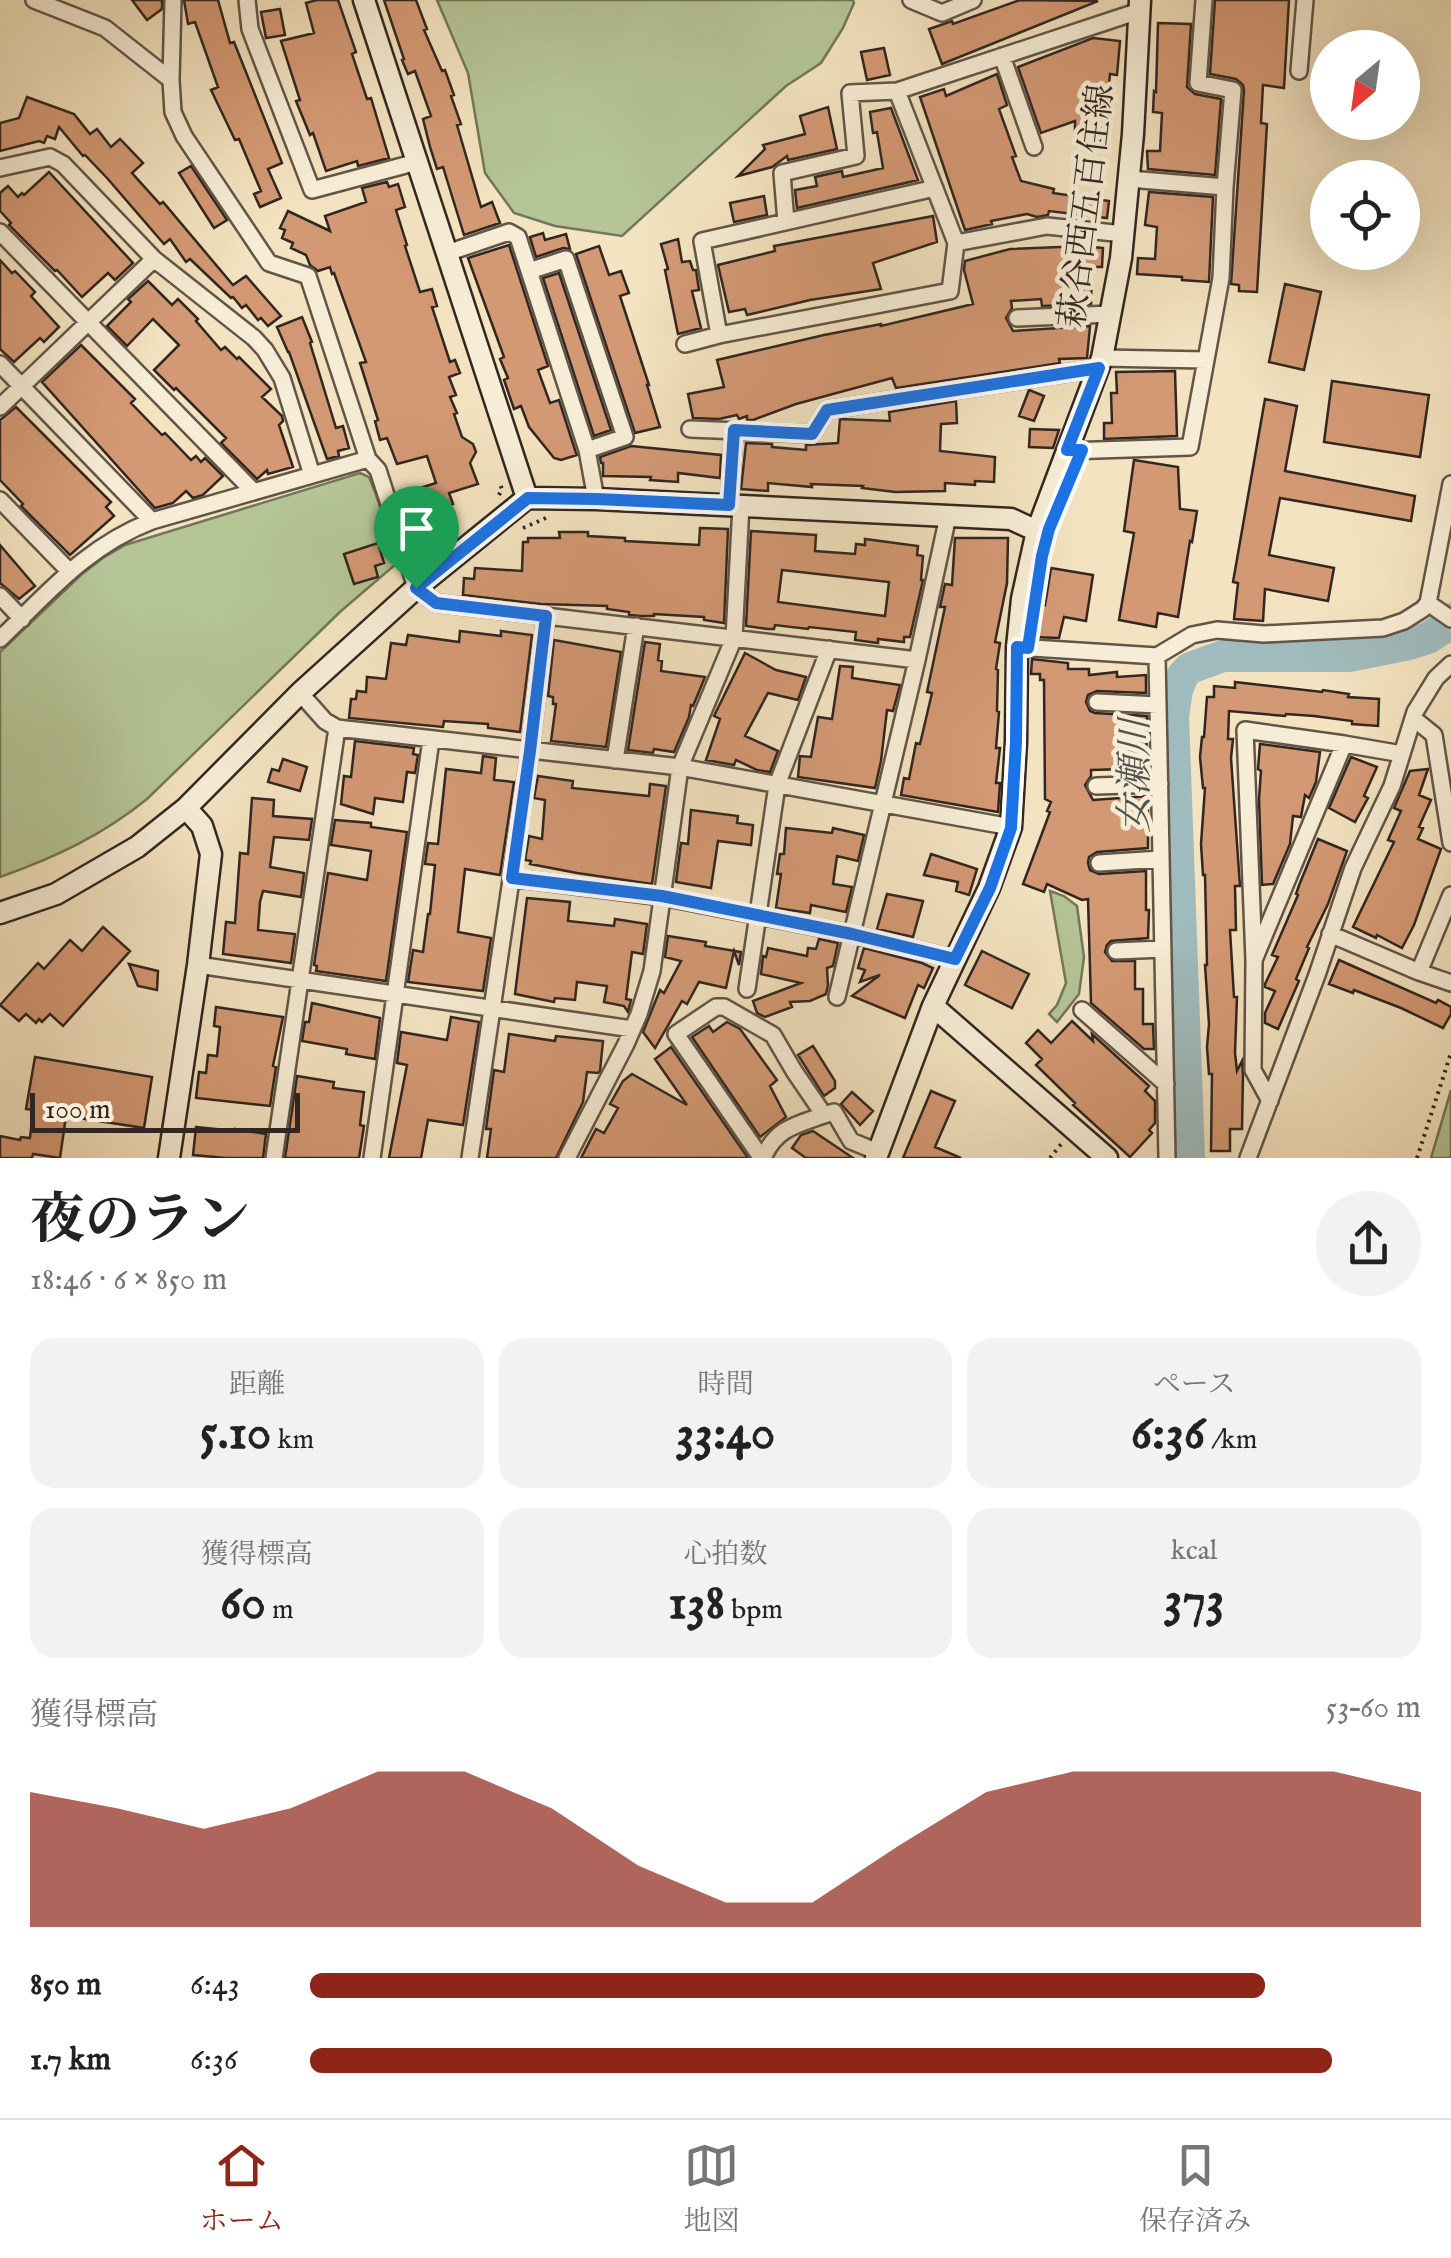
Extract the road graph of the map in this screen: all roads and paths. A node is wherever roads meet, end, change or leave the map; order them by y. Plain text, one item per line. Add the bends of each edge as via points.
1 (34, 0) edge
2 (173, 0) edge
3 (247, 0) edge
4 (364, 0) edge
5 (911, 0) edge
6 (973, 0) edge
7 (1204, 0) edge
8 (1305, 0) edge
9 (1140, 5) edge
10 (1002, 56) junction
11 (1299, 71) dead end
12 (171, 80) junction
13 (897, 90) junction
14 (1034, 147) dead end
15 (418, 162) junction
16 (0, 168) edge
17 (1129, 179) junction
18 (1226, 186) junction
19 (934, 188) junction
20 (786, 222) junction
21 (0, 232) edge
22 (1124, 234) junction
23 (956, 243) junction
24 (447, 253) junction
25 (154, 259) junction
26 (530, 271) junction
27 (1110, 314) junction
28 (1018, 318) dead end
29 (88, 322) junction
30 (719, 335) junction
31 (685, 344) dead end
32 (1206, 360) junction
33 (1101, 363) junction
34 (0, 364) edge
35 (22, 386) junction
36 (0, 408) edge
37 (690, 430) dead end
38 (734, 430) junction
39 (587, 450) junction
40 (1067, 450) junction
41 (368, 459) junction
42 (312, 475) junction
43 (499, 482) dead end
44 (1451, 484) edge
45 (253, 491) junction
46 (528, 498) junction
47 (596, 499) junction
48 (0, 500) edge
49 (496, 500) dead end
50 (735, 506) junction
51 (948, 516) junction
52 (548, 517) dead end
53 (152, 521) junction
54 (522, 528) dead end
55 (1037, 531) junction
56 (70, 572) junction
57 (416, 588) junction
58 (0, 596) edge
59 (1439, 611) edge
60 (546, 616) junction
61 (22, 619) junction
62 (636, 626) junction
63 (734, 638) junction
64 (0, 640) edge
65 (1017, 647) junction
66 (829, 649) junction
67 (1157, 656) junction
68 (917, 660) junction
69 (1451, 664) edge
70 (300, 693) junction
71 (1097, 702) dead end
72 (1158, 706) junction
73 (1413, 718) junction
74 (337, 728) junction
75 (431, 740) junction
76 (1344, 744) junction
77 (530, 751) junction
78 (1402, 754) junction
79 (615, 760) junction
80 (680, 768) junction
81 (1160, 784) junction
82 (778, 785) junction
83 (1096, 786) dead end
84 (882, 804) junction
85 (186, 808) junction
86 (1011, 828) junction
87 (1451, 843) edge
88 (1162, 860) junction
89 (1099, 863) dead end
90 (512, 878) junction
91 (1451, 895) edge
92 (662, 896) junction
93 (0, 913) edge
94 (758, 916) junction
95 (852, 934) junction
96 (1330, 934) junction
97 (1163, 949) junction
98 (1116, 951) dead end
99 (955, 959) junction
100 (1254, 960) junction
101 (198, 966) junction
102 (1419, 972) junction
103 (300, 979) junction
104 (1451, 984) edge
105 (746, 990) dead end
106 (396, 994) junction
107 (837, 997) dead end
108 (934, 1006) junction
109 (494, 1008) junction
110 (1082, 1010) dead end
111 (632, 1029) junction
112 (1451, 1053) edge
113 (1166, 1084) junction
114 (1270, 1101) junction
115 (824, 1116) junction
116 (1066, 1140) dead end
117 (877, 1155) edge
118 (1098, 1155) edge
119 (169, 1158) edge
120 (274, 1158) edge
121 (372, 1158) edge
122 (470, 1158) edge
123 (567, 1158) edge
124 (764, 1158) edge
125 (1050, 1158) edge
126 (1167, 1158) edge
127 (1248, 1158) edge
128 (1417, 1158) edge

1 - 12 street via 104,28
2 - 12 street
3 - 15 street via 250,29 312,190
4 - 15 street
5 - 6 street via 942,13
7 - 18 street via 1198,83 1233,90
8 - 11 street
9 - 10 street
9 - 17 street, 萩谷西五百住線
10 - 13 street
10 - 14 street
12 - 41 street via 173,112 184,136 269,263 308,276
13 - 19 street
13 - 20 street via 850,93 856,156 782,173
15 - 24 street
16 - 25 street via 50,156
17 - 18 street
17 - 22 street, 萩谷西五百住線
18 - 32 street via 1221,278
19 - 20 street
19 - 23 street
20 - 30 street via 702,242
21 - 29 street
22 - 23 street via 1046,226
22 - 27 street, 萩谷西五百住線
23 - 30 street via 950,291
24 - 26 street via 508,232 518,237
24 - 46 street
25 - 29 street
25 - 42 street via 270,356
26 - 39 street
26 - 39 street via 566,258 625,437
27 - 28 street
27 - 33 street, 萩谷西五百住線
29 - 35 street
29 - 45 street
30 - 31 street
32 - 33 street
32 - 40 street via 1190,447
33 - 38 street via 827,410 812,434
33 - 40 street, 萩谷西五百住線
34 - 35 street
35 - 36 street
35 - 53 street
37 - 38 street
38 - 50 street
39 - 47 street
40 - 55 street, 萩谷西五百住線
41 - 42 street
41 - 57 street via 378,470
42 - 45 street
43 - 49 path
44 - 59 street
45 - 53 street
46 - 47 street
46 - 57 street
47 - 50 street
48 - 56 street
50 - 51 street
50 - 63 street
51 - 55 street via 1011,519
51 - 68 street
52 - 54 path
53 - 56 street via 108,541
55 - 65 street, 萩谷西五百住線
56 - 61 street
57 - 60 street via 436,603
57 - 70 street
58 - 61 street
59 - 67 street via 1423,609 1383,628 1217,630 1192,635
60 - 62 street
60 - 77 street
61 - 64 street
62 - 63 street
62 - 79 street
63 - 66 street
63 - 80 street
65 - 67 street
65 - 86 street, 萩谷西五百住線
66 - 68 street
66 - 82 street
67 - 72 street
68 - 84 street
69 - 73 street
70 - 74 street
70 - 85 street
71 - 72 street
72 - 81 street
73 - 78 street
73 - 87 street via 1434,735
74 - 75 street
74 - 103 street
75 - 77 street
75 - 106 street
76 - 78 street
76 - 100 street
76 - 100 street via 1245,730
77 - 79 street
77 - 90 street
78 - 96 street
79 - 80 street
80 - 82 street
80 - 92 street
81 - 83 street
81 - 88 street
82 - 84 street
82 - 94 street
84 - 86 street
84 - 95 street
85 - 93 street via 137,847 56,894
85 - 101 street via 202,826 211,854
86 - 99 street, 萩谷西五百住線
88 - 89 street
88 - 97 street
90 - 92 street
90 - 109 street
91 - 102 street
92 - 94 street
92 - 111 street via 652,971
94 - 95 street
94 - 105 street
95 - 99 street
95 - 107 street
96 - 102 street
96 - 114 street
97 - 98 street
97 - 113 street
99 - 108 street, 萩谷西五百住線
100 - 114 street via 1253,1070
101 - 103 street
101 - 119 street
102 - 104 street
103 - 106 street
103 - 120 street
106 - 109 street
106 - 121 street
108 - 117 street, 萩谷西五百住線
108 - 118 street
109 - 111 street
109 - 122 street
110 - 113 street
111 - 123 street
112 - 128 path
113 - 126 street
114 - 127 street
115 - 117 street via 834,1112 851,1141
115 - 124 street via 775,1137
115 - 124 street via 773,1034 762,1027 716,1007 676,1034
116 - 125 path

